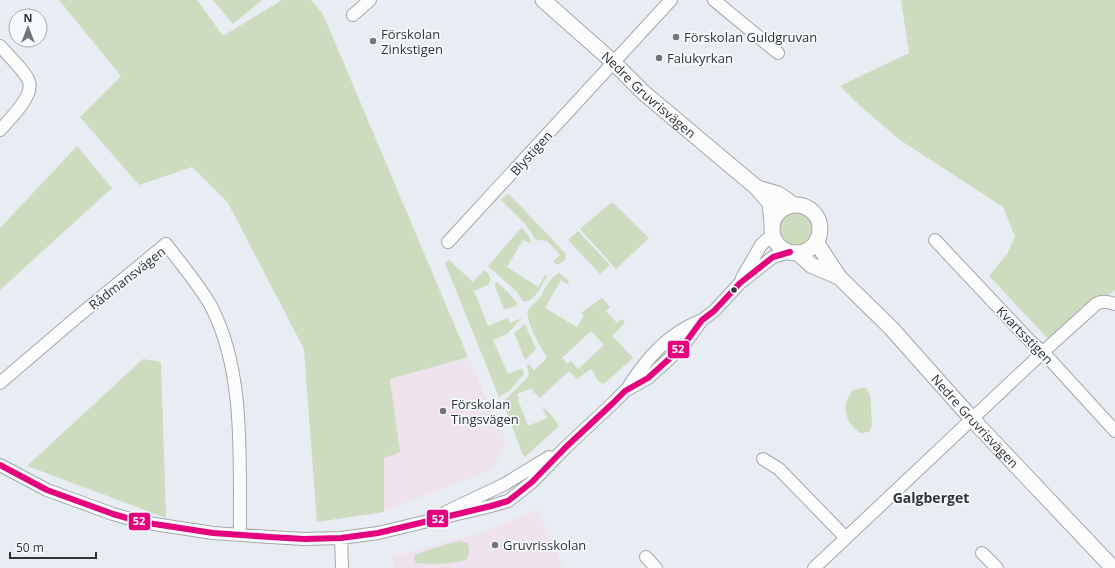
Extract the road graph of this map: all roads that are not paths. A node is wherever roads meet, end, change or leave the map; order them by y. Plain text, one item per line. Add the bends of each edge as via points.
1 (370, 0) edge
2 (543, 0) edge
3 (671, 0) edge
4 (714, 0) edge
5 (353, 15) dead end
6 (0, 46) edge
7 (778, 53) dead end
8 (613, 62) junction
9 (0, 130) edge
10 (756, 187) junction
11 (794, 205) junction
12 (773, 229) junction
13 (935, 240) dead end
14 (448, 242) dead end
15 (816, 242) junction
16 (794, 252) junction
17 (839, 277) junction
18 (740, 283) junction
19 (1115, 304) edge
20 (1043, 352) junction
21 (0, 383) edge
22 (972, 419) junction
23 (1115, 431) edge
24 (763, 459) dead end
25 (0, 465) edge
26 (240, 534) junction
27 (340, 538) junction
28 (846, 538) junction
29 (982, 553) dead end
30 (646, 557) dead end
31 (1112, 567) edge
32 (342, 568) edge
33 (656, 568) edge
34 (814, 568) edge
35 (997, 568) edge

1 - 5 street
2 - 8 street, Nedre Gruvrisvägen
3 - 8 street, Blystigen
4 - 7 street
6 - 9 street via 28,78 30,86 28,96
8 - 10 street, Nedre Gruvrisvägen via 650,98
8 - 14 street, Blystigen
10 - 11 street, Nedre Gruvrisvägen via 778,194
10 - 12 street, Nedre Gruvrisvägen via 770,203
11 - 12 street via 782,209 774,218
11 - 15 street via 804,206 816,214 820,228
12 - 16 street via 774,239 781,248
12 - 18 street
13 - 20 street, Kvartsstigen
15 - 16 street via 807,250
15 - 17 street, Nedre Gruvrisvägen
16 - 17 street, Nedre Gruvrisvägen via 811,265
16 - 18 street via 773,257
17 - 22 street, Nedre Gruvrisvägen via 891,328
18 - 27 street via 702,320 669,359 648,378 626,391 566,447 505,484 426,521 378,533
19 - 20 street via 1104,301 1095,305
20 - 22 street
20 - 23 street, Kvartsstigen
21 - 26 street, Rådmansvägen via 166,244 210,305 230,358 238,424
22 - 28 street
22 - 31 street, Nedre Gruvrisvägen
24 - 28 street via 779,469
25 - 26 street via 47,490 113,514 141,522
26 - 27 street via 304,539
27 - 32 street
28 - 34 street
29 - 35 street
30 - 33 street

